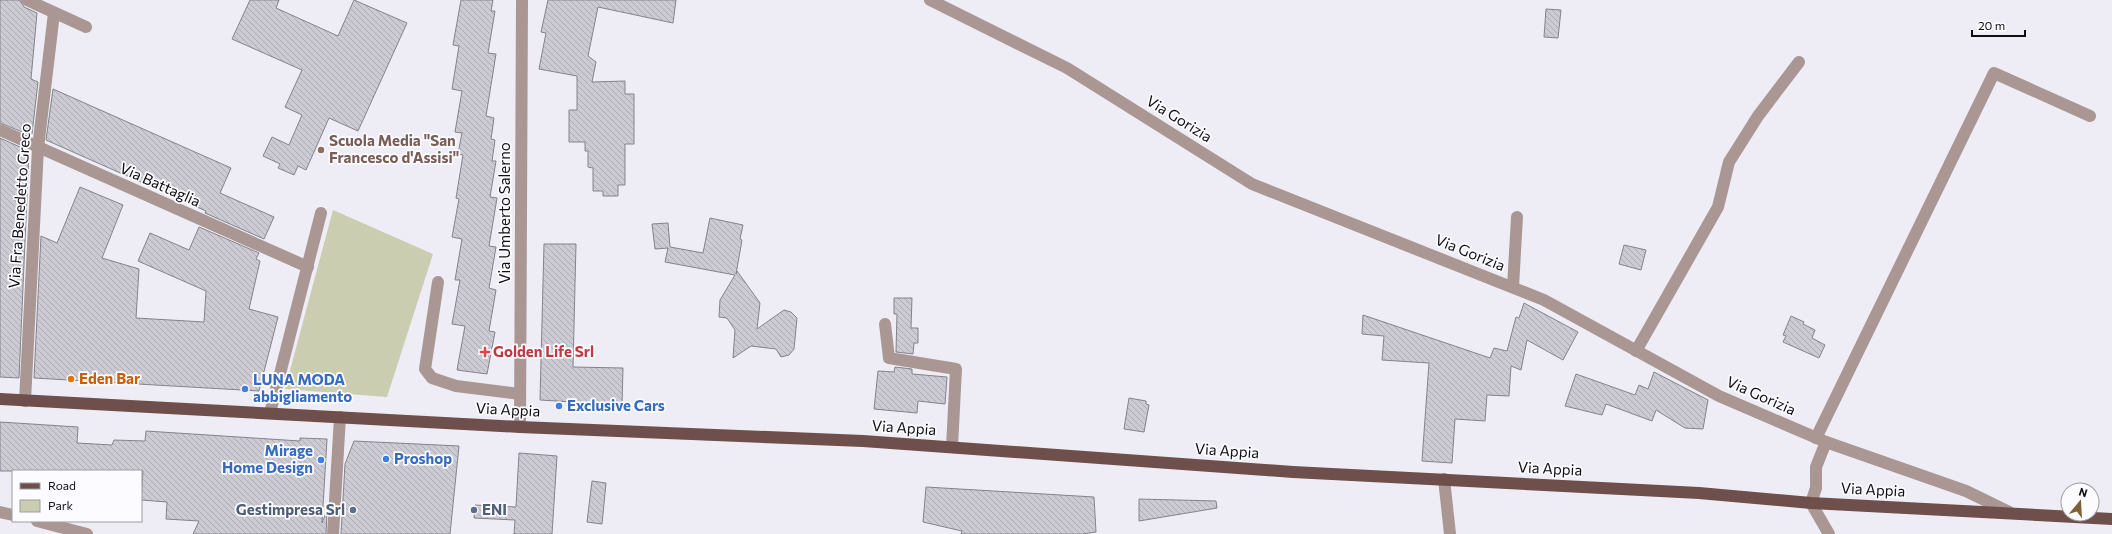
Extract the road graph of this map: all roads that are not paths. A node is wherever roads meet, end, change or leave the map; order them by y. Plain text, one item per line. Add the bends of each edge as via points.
1 (522, 0) edge
2 (930, 0) edge
3 (30, 1) edge
4 (54, 12) junction
5 (86, 27) dead end
6 (1799, 62) dead end
7 (2090, 116) dead end
8 (0, 130) edge
9 (38, 148) junction
10 (321, 213) dead end
11 (1517, 217) dead end
12 (308, 268) junction
13 (438, 282) dead end
14 (1513, 288) junction
15 (885, 324) dead end
16 (1636, 351) junction
17 (520, 394) junction
18 (0, 399) edge
19 (25, 401) junction
20 (270, 413) junction
21 (340, 417) junction
22 (520, 427) junction
23 (1821, 440) junction
24 (952, 447) junction
25 (1444, 479) junction
26 (1811, 503) junction
27 (0, 512) edge
28 (2009, 512) junction
29 (12, 515) edge
30 (2112, 519) edge
31 (41, 522) edge
32 (87, 534) edge
33 (333, 534) edge
34 (1450, 534) edge
35 (1829, 534) edge

1 - 17 street, Via Umberto Salerno
2 - 14 street, Via Gorizia via 1067,68 1252,184
3 - 4 street
4 - 5 street
4 - 9 street, Via Fra Benedetto Greco
6 - 16 street via 1758,116 1729,162 1718,207
7 - 23 street via 1994,73
8 - 9 street, Via Battaglia
9 - 12 street, Via Battaglia
9 - 19 street, Via Fra Benedetto Greco
10 - 12 street
11 - 14 street
12 - 20 street
13 - 17 street via 425,369 432,378 456,386
14 - 16 street, Via Gorizia via 1544,300
15 - 24 street via 889,358 956,369
16 - 23 street, Via Gorizia via 1719,396
17 - 22 street, Via Umberto Salerno
18 - 19 main road, Via Appia
19 - 20 main road, Via Appia
20 - 21 main road, Via Appia
21 - 22 main road, Via Appia
21 - 33 street
22 - 24 main road, Via Appia
23 - 26 street via 1816,467 1816,488
23 - 28 street, Via Gorizia via 1966,491
24 - 25 main road, Via Appia via 1285,471
25 - 26 main road, Via Appia via 1699,493
25 - 34 street
26 - 28 main road, Via Appia
26 - 35 street
27 - 29 street
28 - 30 main road, Via Appia
31 - 32 street

